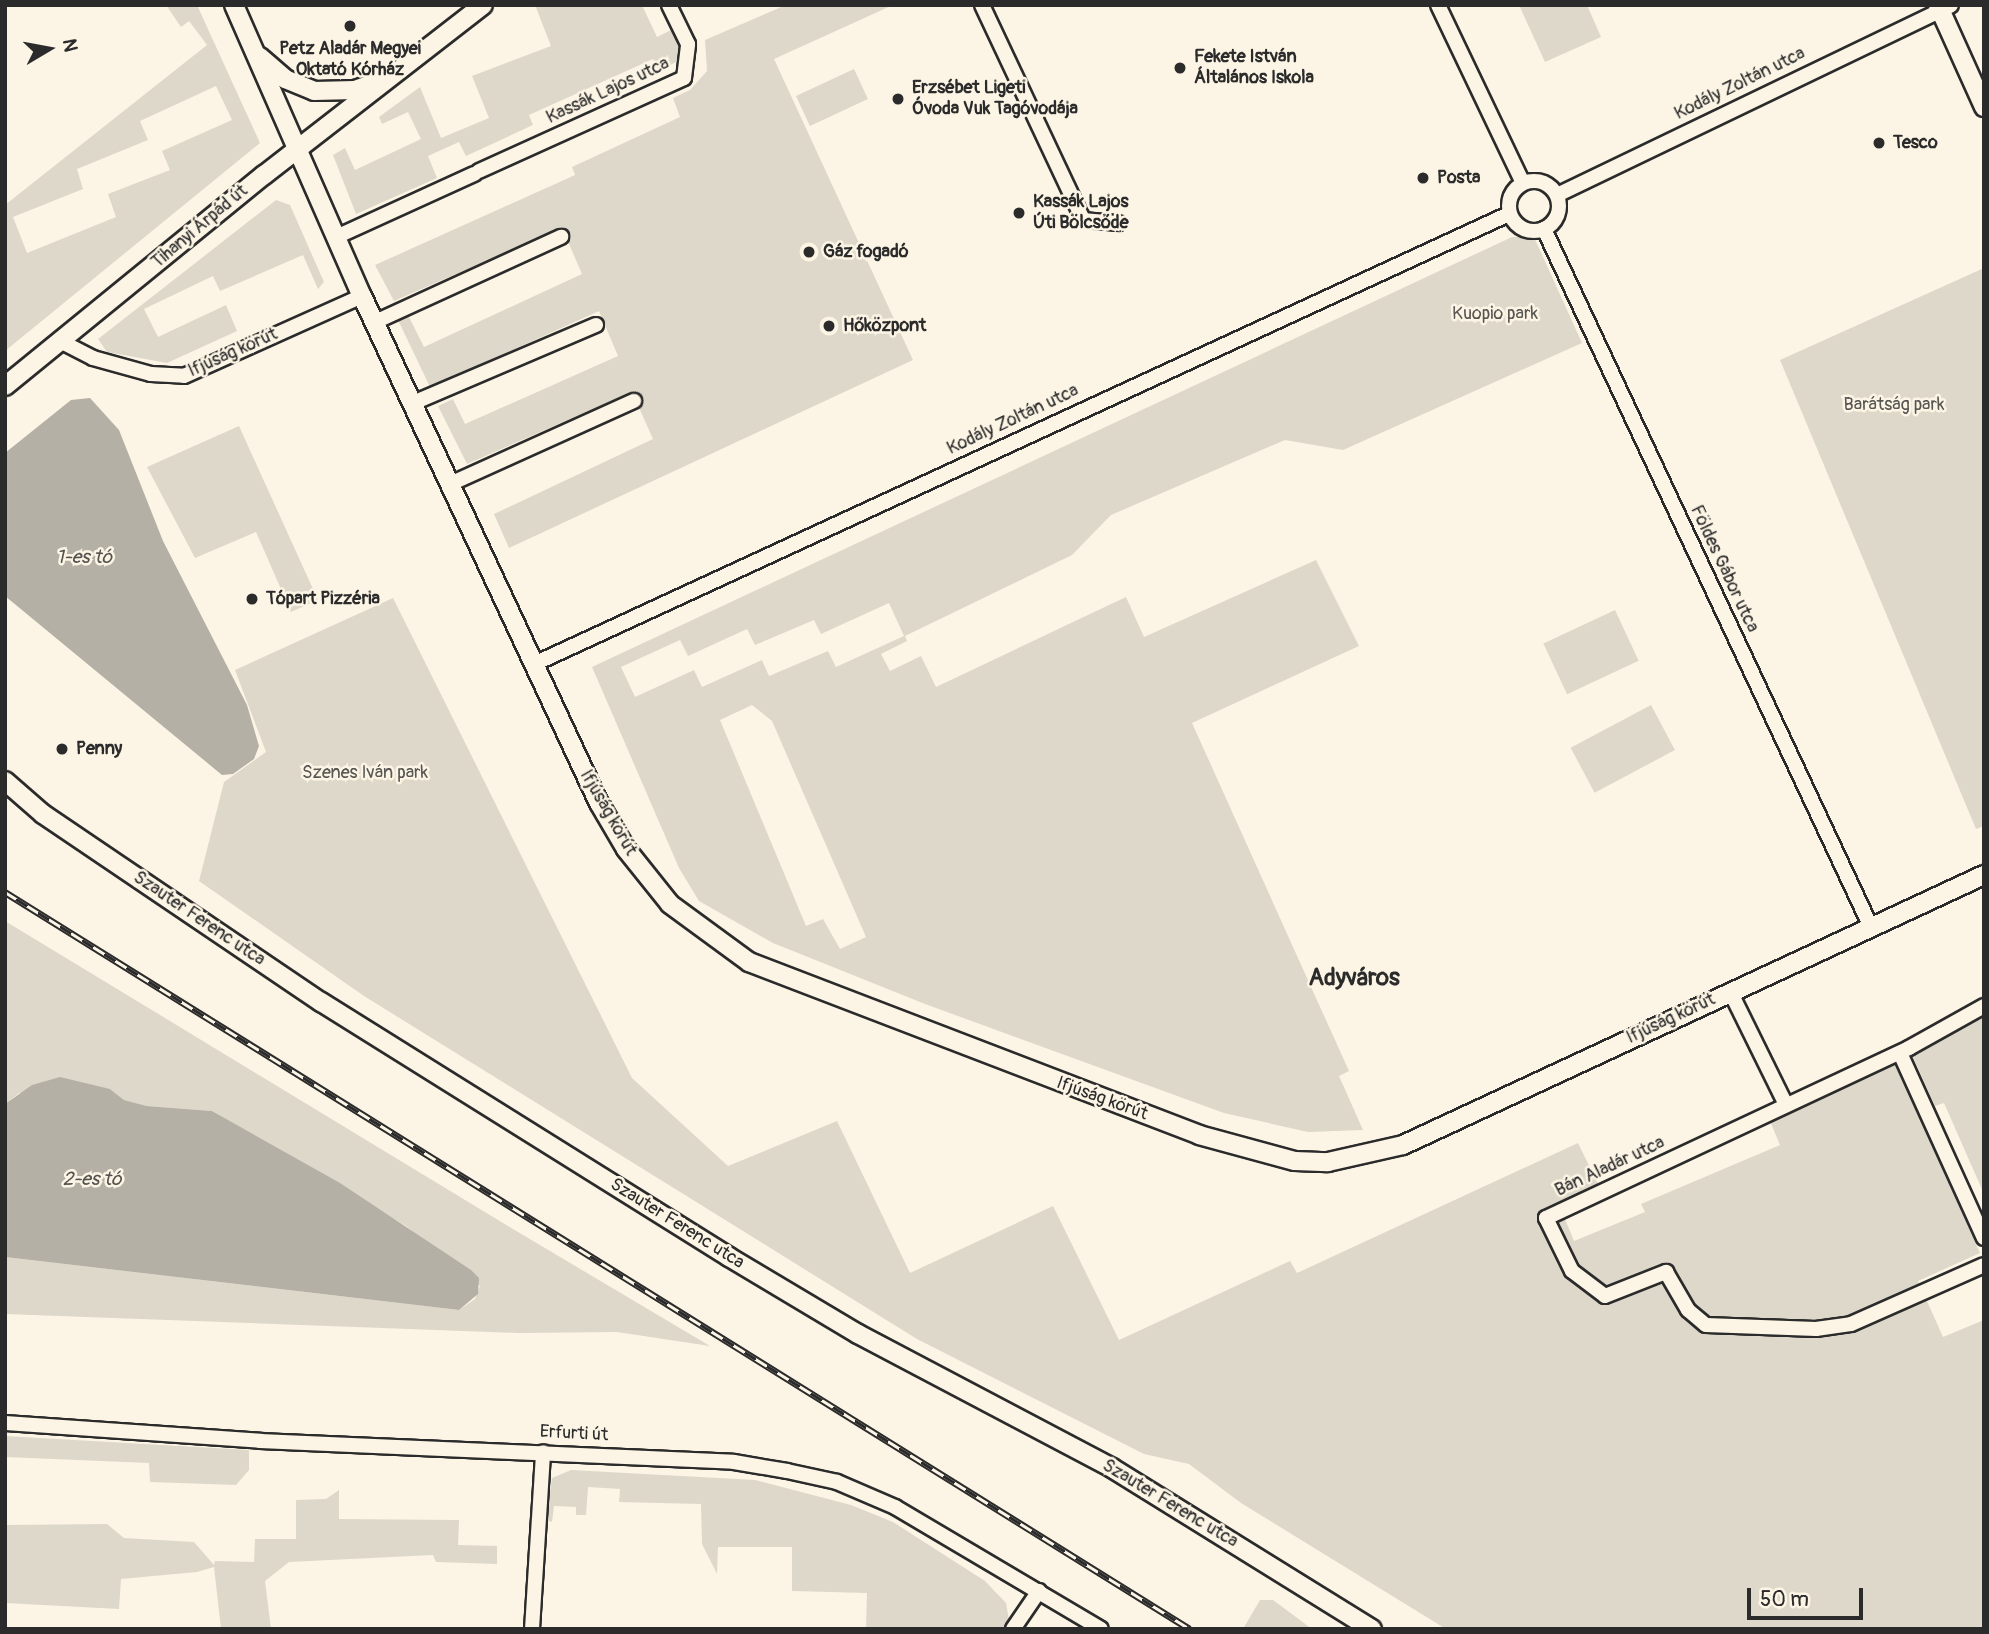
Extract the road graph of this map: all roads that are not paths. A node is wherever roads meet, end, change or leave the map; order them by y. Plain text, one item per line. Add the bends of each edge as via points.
1 (234, 5) edge
2 (483, 5) edge
3 (669, 5) edge
4 (982, 5) edge
5 (1438, 5) edge
6 (1943, 7) edge
7 (250, 43) junction
8 (398, 72) junction
9 (1984, 107) edge
10 (298, 149) junction
11 (1523, 183) junction
12 (1557, 195) junction
13 (1509, 214) junction
14 (1119, 223) dead end
15 (1544, 229) junction
16 (336, 237) junction
17 (561, 237) dead end
18 (362, 296) junction
19 (374, 322) junction
20 (596, 325) dead end
21 (62, 342) junction
22 (5, 386) edge
23 (634, 401) dead end
24 (413, 403) junction
25 (450, 484) junction
26 (534, 664) junction
27 (5, 781) edge
28 (1984, 875) edge
29 (1870, 925) junction
30 (1730, 991) junction
31 (1984, 1006) edge
32 (1900, 1053) junction
33 (1786, 1105) junction
34 (1984, 1238) edge
35 (1984, 1265) edge
36 (5, 1423) edge
37 (543, 1452) junction
38 (1040, 1591) junction
39 (532, 1629) edge
40 (1013, 1629) edge
41 (1101, 1629) edge
42 (1372, 1629) edge

1 - 7 street, Ifjúság körút
2 - 8 street, Tihanyi Árpád út
3 - 16 street, Kassák Lajos utca via 688,44 684,78
4 - 14 street via 1083,220
5 - 11 street
6 - 9 street
6 - 12 street, Kodály Zoltán utca
7 - 8 street, Tihanyi Árpád út via 285,79 314,91 355,90
7 - 10 street, Ifjúság körút
8 - 10 street, Tihanyi Árpád út
10 - 16 street, Ifjúság körút
10 - 21 street, Tihanyi Árpád út
11 - 12 street via 1542,182
11 - 13 street via 1510,199
12 - 15 street via 1558,214
13 - 15 street via 1526,230
13 - 26 street, Kodály Zoltán utca
15 - 29 street, Földes Gábor utca
16 - 18 street, Ifjúság körút
17 - 19 street
18 - 19 street, Ifjúság körút
18 - 21 street, Ifjúság körút via 180,377 160,377 93,358
19 - 24 street, Ifjúság körút
20 - 24 street
21 - 22 street, Tihanyi Árpád út
23 - 25 street
24 - 25 street, Ifjúság körút
25 - 26 street, Ifjúság körút
26 - 30 street, Ifjúság körút via 589,783 626,849 670,904 707,935 749,962 819,991 1235,1145 1295,1161 1328,1162 1371,1155 1403,1145
27 - 42 street, Szauter Ferenc utca via 43,814 321,1002 729,1257 858,1334 1112,1468
28 - 29 street, Ifjúság körút
29 - 30 street, Ifjúság körút
30 - 33 street
31 - 32 street, Bán Aladár utca
32 - 33 street, Bán Aladár utca
32 - 34 street
33 - 35 street, Bán Aladár utca via 1546,1218 1572,1271 1605,1296 1665,1272 1688,1310 1706,1325 1816,1329 1883,1314
36 - 37 street, Erfurti út via 260,1441
37 - 38 street, Erfurti út via 734,1462 837,1482 895,1507
37 - 39 street
38 - 40 street
38 - 41 street, Erfurti út

